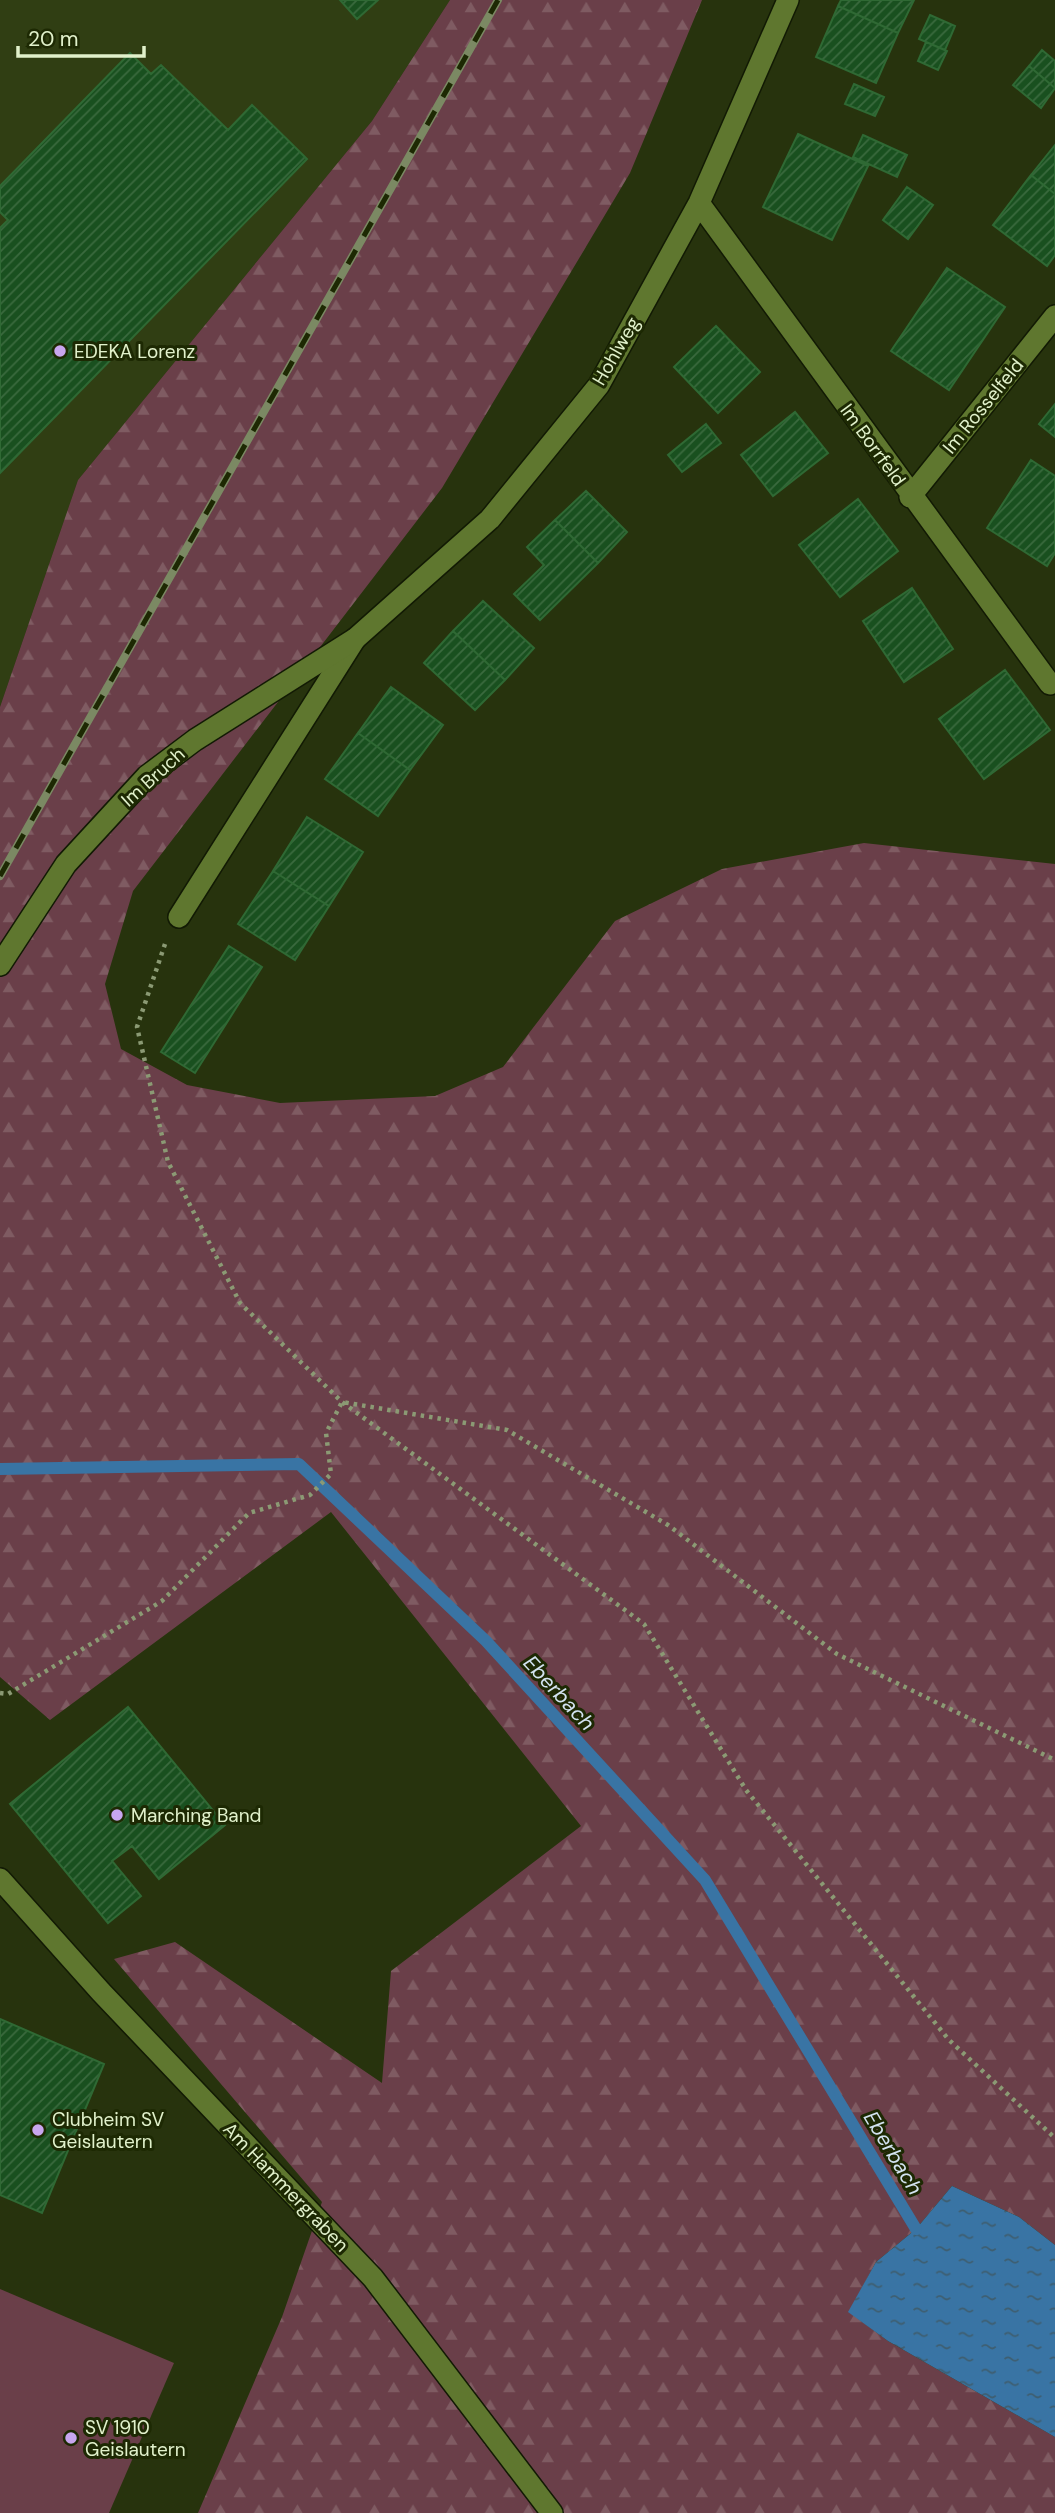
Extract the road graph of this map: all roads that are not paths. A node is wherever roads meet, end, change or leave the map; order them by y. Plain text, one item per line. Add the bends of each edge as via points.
1 (788, 0) edge
2 (699, 203) junction
3 (1055, 316) edge
4 (910, 497) junction
5 (355, 639) junction
6 (1050, 684) dead end
7 (179, 917) road end
8 (0, 965) edge
9 (0, 1879) edge
10 (552, 2513) edge

1 - 2 street, Hohlweg
2 - 4 street, Im Borrfeld
2 - 5 street, Hohlweg via 599,385 490,519
3 - 4 street, Im Rosselfeld
4 - 6 street, Im Borrfeld
5 - 7 street
5 - 8 street, Im Bruch via 195,740 148,776 66,864
9 - 10 street, Am Hammergraben via 110,2002 373,2278

